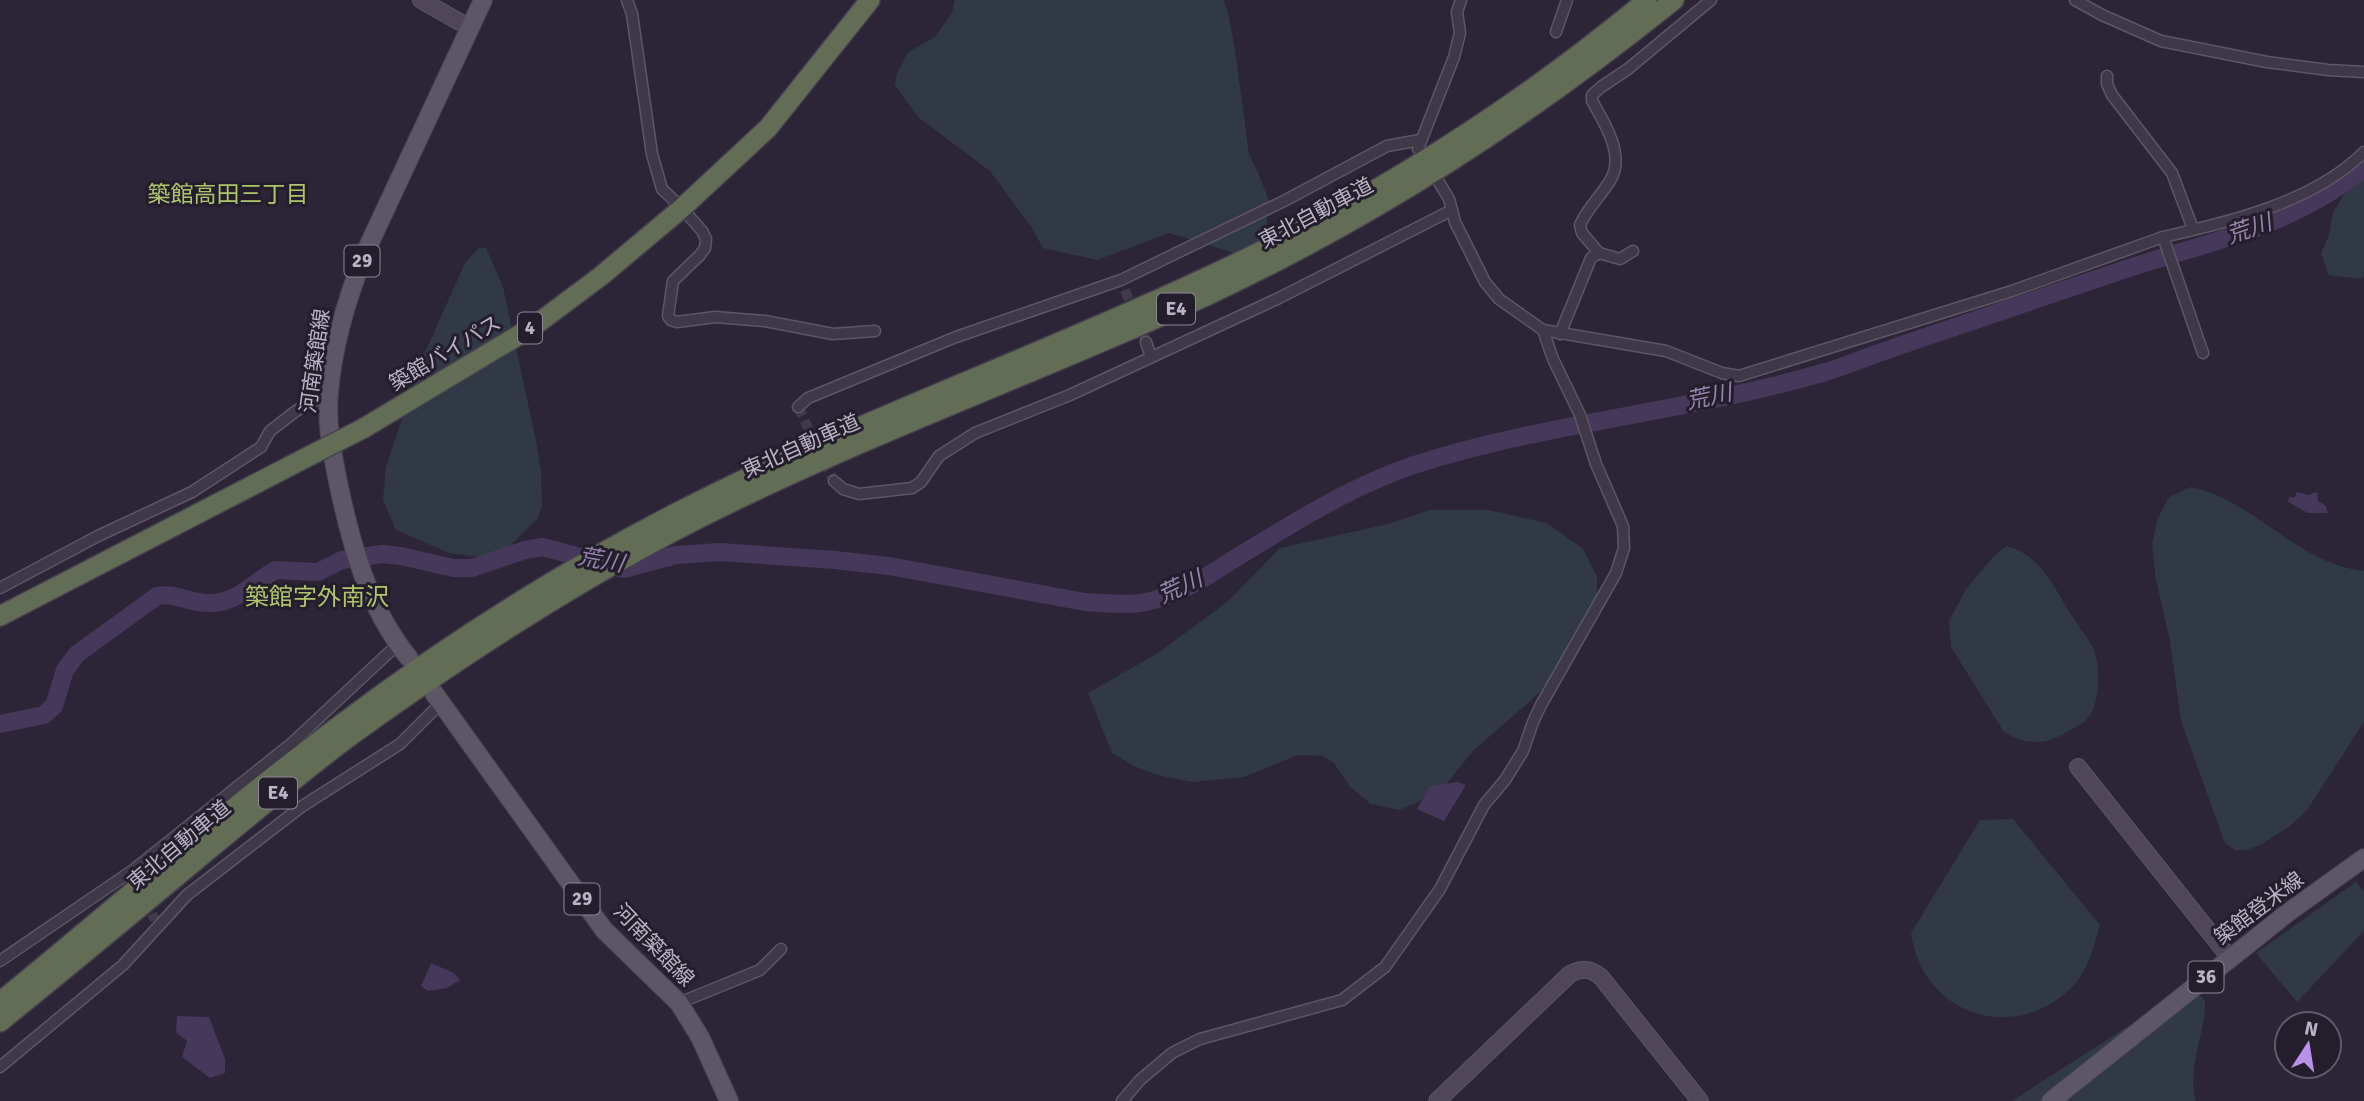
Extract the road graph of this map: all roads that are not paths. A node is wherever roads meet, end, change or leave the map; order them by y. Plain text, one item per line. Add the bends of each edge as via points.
1 (421, 0) edge
2 (483, 0) edge
3 (627, 0) edge
4 (870, 0) edge
5 (1461, 0) edge
6 (1567, 0) edge
7 (1647, 0) edge
8 (1674, 0) edge
9 (1712, 0) edge
10 (2075, 0) edge
11 (470, 28) junction
12 (1556, 32) dead end
13 (2364, 72) edge
14 (2107, 76) dead end
15 (2364, 152) edge
16 (1437, 179) dead end
17 (682, 208) junction
18 (1452, 210) junction
19 (2193, 229) junction
20 (2165, 240) junction
21 (1633, 251) dead end
22 (1599, 253) junction
23 (875, 331) dead end
24 (1544, 332) junction
25 (1560, 334) junction
26 (1146, 342) tunnel mouth
27 (2203, 353) dead end
28 (1151, 358) junction
29 (328, 393) junction
30 (797, 407) dead end
31 (834, 481) tunnel mouth
32 (0, 588) edge
33 (0, 616) edge
34 (403, 651) joint
35 (438, 698) joint
36 (2078, 766) dead end
37 (2364, 858) edge
38 (781, 949) dead end
39 (2230, 958) junction
40 (0, 961) edge
41 (0, 1002) edge
42 (679, 1003) junction
43 (0, 1022) edge
44 (0, 1067) edge
45 (729, 1101) edge
46 (1122, 1101) edge
47 (1437, 1101) edge
48 (1700, 1101) edge
49 (2051, 1101) edge

1 - 11 street
2 - 11 main road, 河南築館線 / 29
3 - 17 street via 652,155 662,189
4 - 17 highway, 築館バイパス / 4 via 768,128
5 - 30 street via 1454,57 1419,144 1387,146 1123,285 956,337 807,397
6 - 12 street
7 - 41 highway, 東北自動車道 / E4 via 1523,95 1361,198 1175,292 754,474 553,581 330,732
8 - 43 highway, 東北自動車道 / E4 via 1532,109 1357,219 1206,295 761,488 573,588 351,736
9 - 22 street via 1592,95 1611,139 1616,167 1580,225
10 - 13 street via 2161,41 2267,62
11 - 29 main road, 河南築館線 / 29 via 352,285
14 - 19 street via 2112,95 2172,173
15 - 19 street via 2317,187 2232,220
16 - 18 street
17 - 23 street via 706,239 700,255 674,281 671,320 715,317 833,334
17 - 33 highway, 築館バイパス / 4, bridge via 534,326 364,428
18 - 24 street via 1485,282
18 - 28 street
19 - 20 street
20 - 25 street via 1739,376 1666,351
20 - 27 street
21 - 22 street via 1620,259
22 - 25 street via 1591,258
24 - 25 street
24 - 46 street via 1623,527 1624,548 1616,573 1533,722 1523,751 1484,805 1440,889 1385,967 1342,1000 1200,1039 1172,1053
26 - 28 street
28 - 31 street via 963,439 939,456 912,488 859,494
29 - 32 street via 296,411 270,431 261,447 192,492
29 - 34 main road, 河南築館線 / 29 via 328,430 352,542 377,609
34 - 40 street via 134,874
35 - 42 main road, 河南築館線 / 29 via 604,930
35 - 44 street via 400,744 301,807 187,895 123,965
36 - 39 street
37 - 39 main road, 築館登米線 / 36
38 - 42 street via 760,970
39 - 49 main road, 築館登米線 / 36
42 - 45 main road, 河南築館線 / 29
47 - 48 street via 1570,974 1586,970 1601,977

